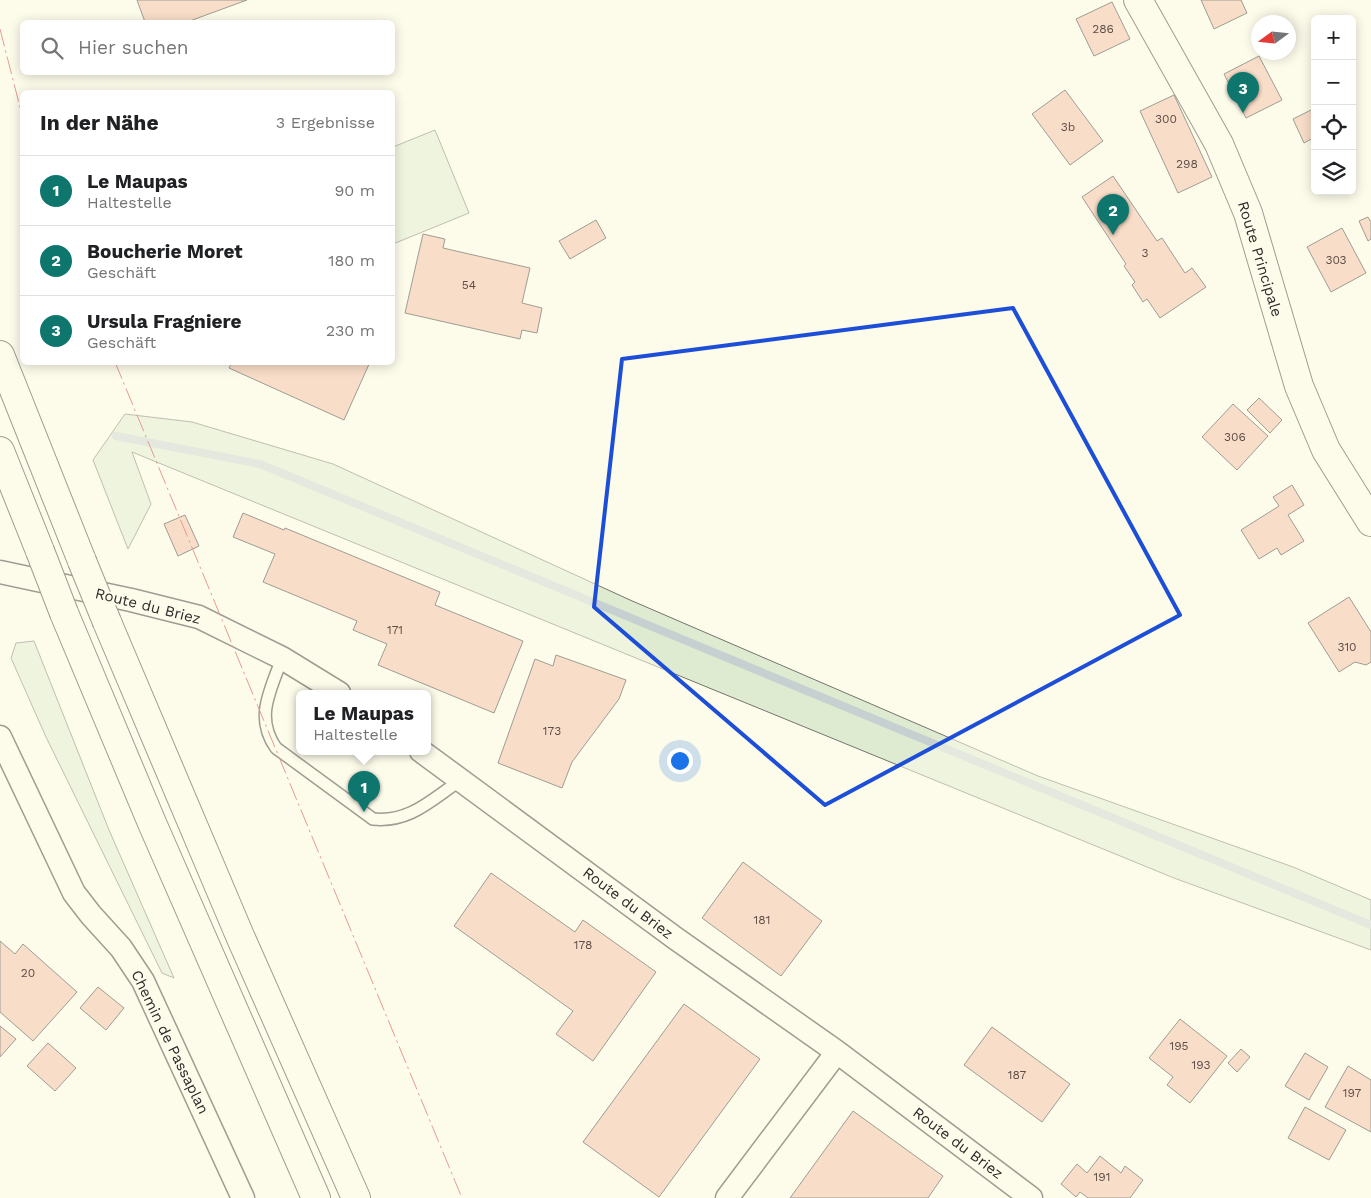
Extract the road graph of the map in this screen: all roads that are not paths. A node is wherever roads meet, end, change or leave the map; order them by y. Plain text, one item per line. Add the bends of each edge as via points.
1 (1138, 0) edge
2 (0, 355) edge
3 (0, 451) edge
4 (1371, 522) edge
5 (0, 572) edge
6 (282, 658) junction
7 (334, 690) edge
8 (0, 737) edge
9 (427, 755) edge
10 (461, 780) junction
11 (837, 1052) junction
12 (244, 1198) edge
13 (316, 1198) edge
14 (356, 1198) edge
15 (727, 1198) edge
16 (1031, 1198) edge

1 - 4 main road, Route Principale via 1219,144 1248,213 1298,386 1326,450
2 - 14 main road, bridge via 107,622 236,927
3 - 13 main road, bridge via 152,823
5 - 6 street, Route du Briez via 199,617
6 - 7 street, Route du Briez
6 - 10 lane via 264,714 270,740 276,748 374,818 386,820 406,816
8 - 12 street, Chemin de Passaplan via 74,893 121,948 143,980
9 - 10 street, Route du Briez
10 - 11 street, Route du Briez via 675,938
11 - 15 street
11 - 16 street, Route du Briez

